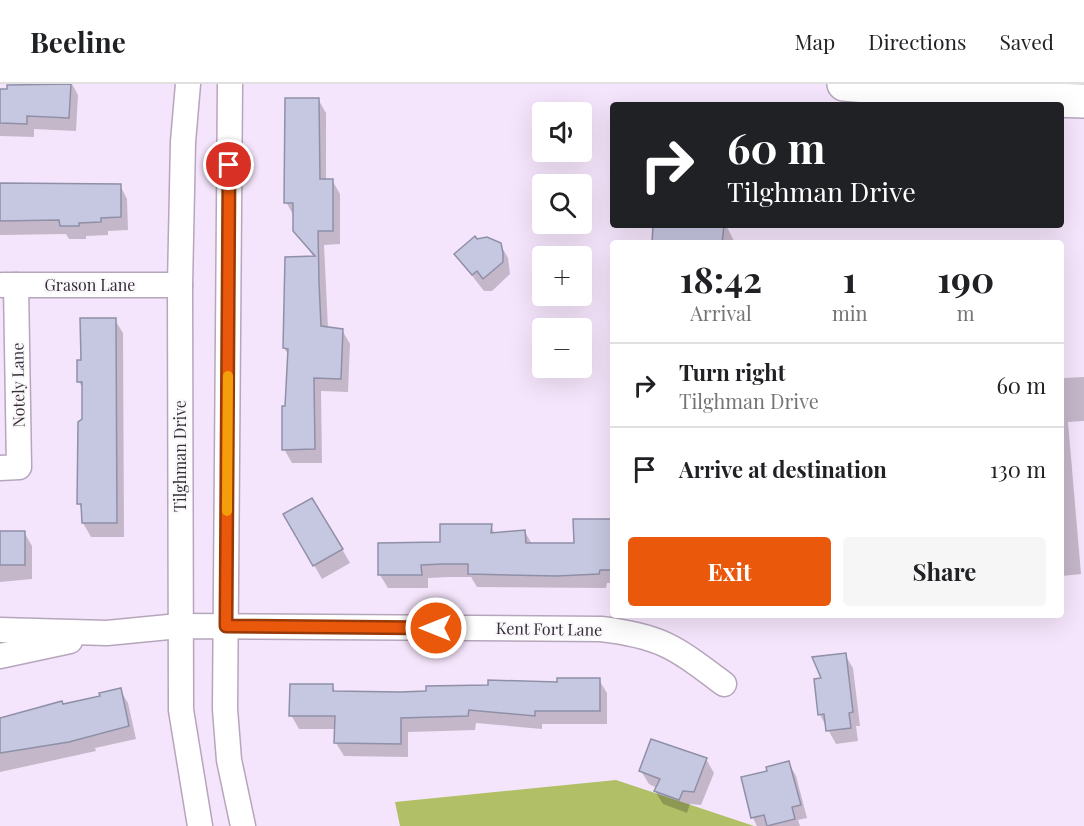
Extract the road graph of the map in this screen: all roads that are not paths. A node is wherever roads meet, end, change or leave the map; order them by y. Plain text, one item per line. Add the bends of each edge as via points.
1 (188, 84) edge
2 (230, 84) edge
3 (844, 84) edge
4 (1084, 101) edge
5 (8, 285) edge
6 (180, 285) junction
7 (0, 468) edge
8 (179, 626) junction
9 (226, 626) junction
10 (0, 630) edge
11 (107, 633) junction
12 (0, 656) edge
13 (724, 684) dead end
14 (200, 826) edge
15 (243, 826) edge

1 - 6 street, Tilghman Drive
2 - 9 street
3 - 4 street
5 - 6 street, Grason Lane
5 - 7 street, Notely Lane via 19,467
6 - 8 street, Tilghman Drive
8 - 9 street, Kent Fort Lane
8 - 11 street, Kent Fort Lane
8 - 14 street, Tilghman Drive via 181,710
9 - 13 street, Kent Fort Lane via 634,632 680,651
9 - 15 street via 228,739
10 - 11 street
11 - 12 street

